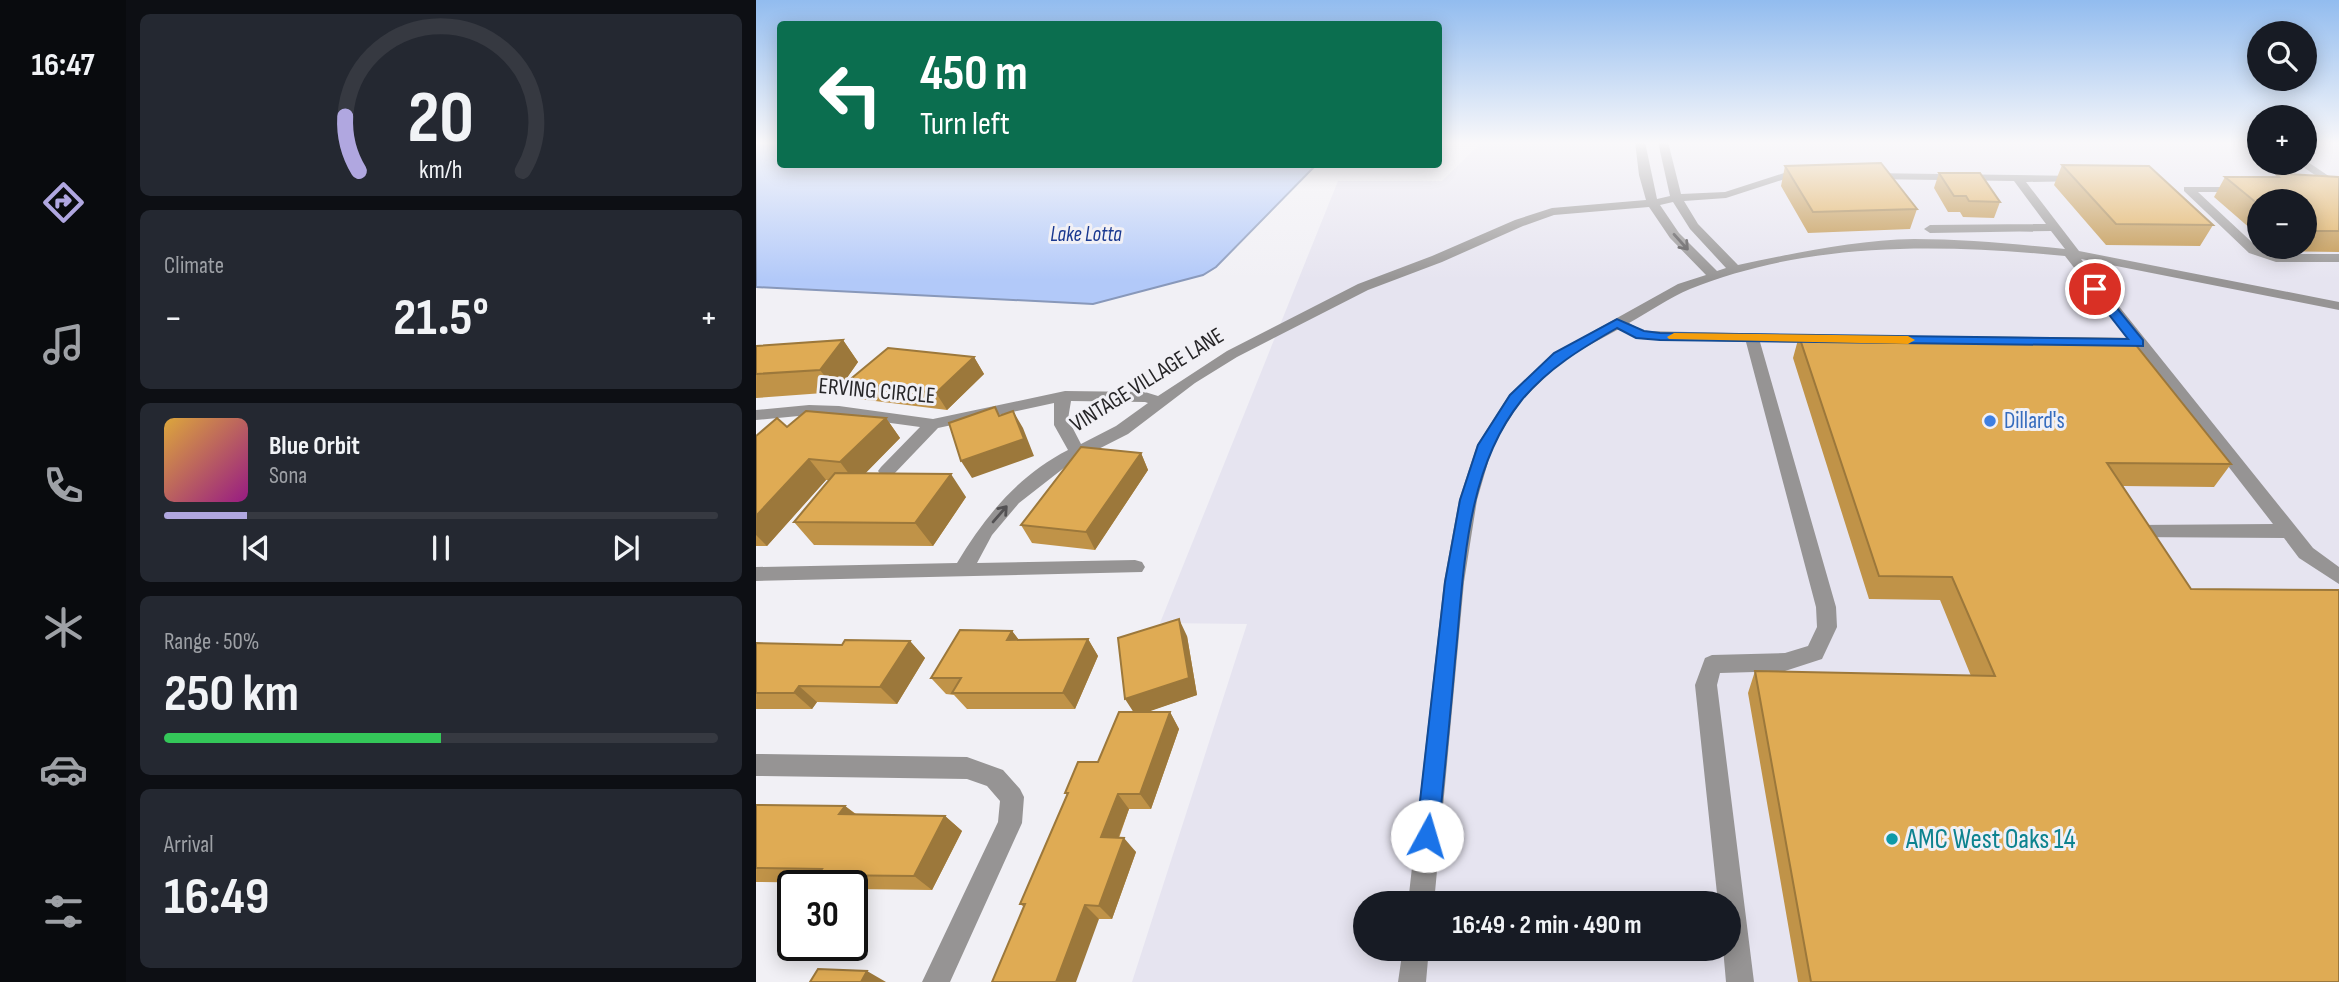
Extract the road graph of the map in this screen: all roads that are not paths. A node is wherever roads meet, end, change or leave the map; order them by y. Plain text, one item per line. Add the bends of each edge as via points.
1 (1649, 188) edge
2 (1674, 188) edge
3 (1748, 188) edge
4 (2025, 188) edge
5 (2339, 188) edge
6 (2247, 189) edge
7 (2321, 190) edge
8 (1651, 198) junction
9 (1676, 198) junction
10 (1922, 217) dead end
11 (2056, 227) junction
12 (1930, 229) junction
13 (1940, 244) junction
14 (2247, 244) edge
15 (2072, 253) junction
16 (2317, 258) edge
17 (2339, 258) edge
18 (1735, 269) junction
19 (1715, 276) junction
20 (2339, 306) edge
21 (1617, 322) junction
22 (1752, 338) junction
23 (1838, 339) edge
24 (1065, 396) junction
25 (1160, 401) junction
26 (756, 415) edge
27 (933, 424) junction
28 (1079, 452) junction
29 (887, 471) edge
30 (2136, 531) edge
31 (2288, 531) junction
32 (1135, 567) dead end
33 (963, 570) junction
34 (756, 574) edge
35 (2339, 577) edge
36 (756, 765) edge
37 (1421, 891) edge
38 (1414, 961) edge
39 (936, 982) edge
40 (1412, 982) edge
41 (1740, 982) edge

1 - 8 street
2 - 9 street
3 - 9 street, VINTAGE VILLAGE LANE via 1726,195
4 - 11 street
5 - 7 street
6 - 14 street via 2188,189
8 - 9 street, VINTAGE VILLAGE LANE
8 -> 19 street via 1679,242
8 - 25 street, VINTAGE VILLAGE LANE via 1552,212 1392,274 1232,354
9 - 18 street via 1706,240
10 - 12 street
11 - 12 street via 2023,222
11 - 15 street
12 - 13 street
13 - 15 street
13 - 18 street via 1831,251
15 - 20 street
15 - 31 street via 2131,343
16 - 17 street
18 - 19 street
19 - 21 street via 1683,287
21 - 22 street via 1641,335
21 - 37 street via 1559,356 1516,398 1485,445 1468,500 1454,582
22 - 23 street
22 - 41 street via 1826,607 1827,627 1815,653 1785,662 1712,664 1706,685
24 - 25 street, ERVING CIRCLE
24 - 27 street, ERVING CIRCLE
24 - 28 street via 1060,426
25 - 28 street, VINTAGE VILLAGE LANE via 1122,430
26 - 27 street, ERVING CIRCLE via 839,411
27 - 29 street
33 -> 28 street, VINTAGE VILLAGE LANE via 986,530 1013,499
30 - 31 street
31 - 35 street via 2306,553
32 - 33 street
33 - 34 street
36 - 39 street via 967,768 995,778 1012,797 1010,823
38 - 40 street

